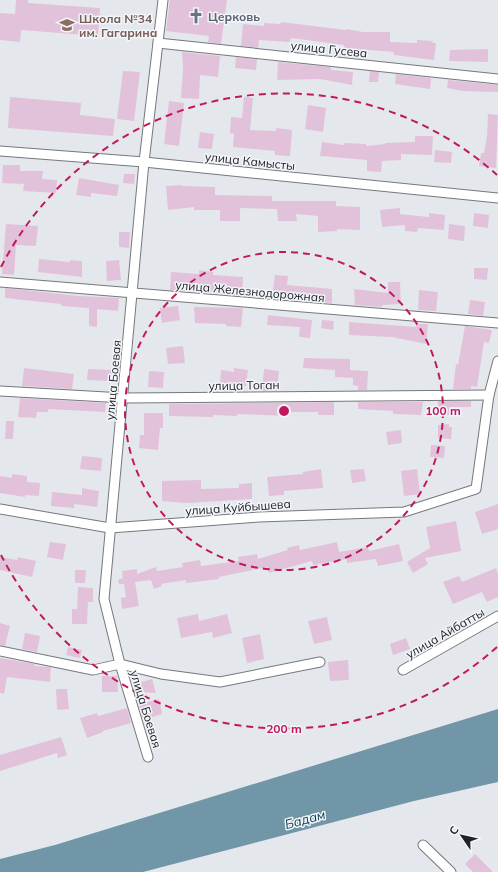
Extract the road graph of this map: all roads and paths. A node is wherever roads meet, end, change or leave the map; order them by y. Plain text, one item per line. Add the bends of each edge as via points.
1 (163, 0) edge
2 (158, 43) junction
3 (498, 79) edge
4 (0, 151) edge
5 (144, 162) junction
6 (498, 198) edge
7 (0, 282) edge
8 (133, 294) junction
9 (498, 323) edge
10 (498, 361) edge
11 (0, 391) edge
12 (489, 395) junction
13 (124, 398) junction
14 (0, 509) edge
15 (110, 528) junction
16 (498, 616) edge
17 (0, 651) edge
18 (320, 662) dead end
19 (120, 664) junction
20 (403, 670) dead end
21 (148, 757) dead end
22 (423, 845) dead end
23 (451, 872) edge

1 - 2 street, улица Боевая
2 - 3 street, улица Гусева
2 - 5 street, улица Боевая
4 - 5 street, улица Камысты
5 - 6 street, улица Камысты
5 - 8 street, улица Боевая
7 - 8 street, улица Железнодорожная
8 - 9 street, улица Железнодорожная
8 - 13 street, улица Боевая
10 - 12 street
11 - 13 street, улица Тоган
12 - 13 street, улица Тоган
12 - 15 street, улица Куйбышева via 476,489 404,512 260,517
13 - 15 street, улица Боевая
14 - 15 street, улица Куйбышева
15 - 19 street, улица Боевая via 104,598
16 - 20 street, улица Айбатты
17 - 19 street via 92,670
18 - 19 street via 220,682 161,674
19 - 21 street, улица Боевая
22 - 23 street

